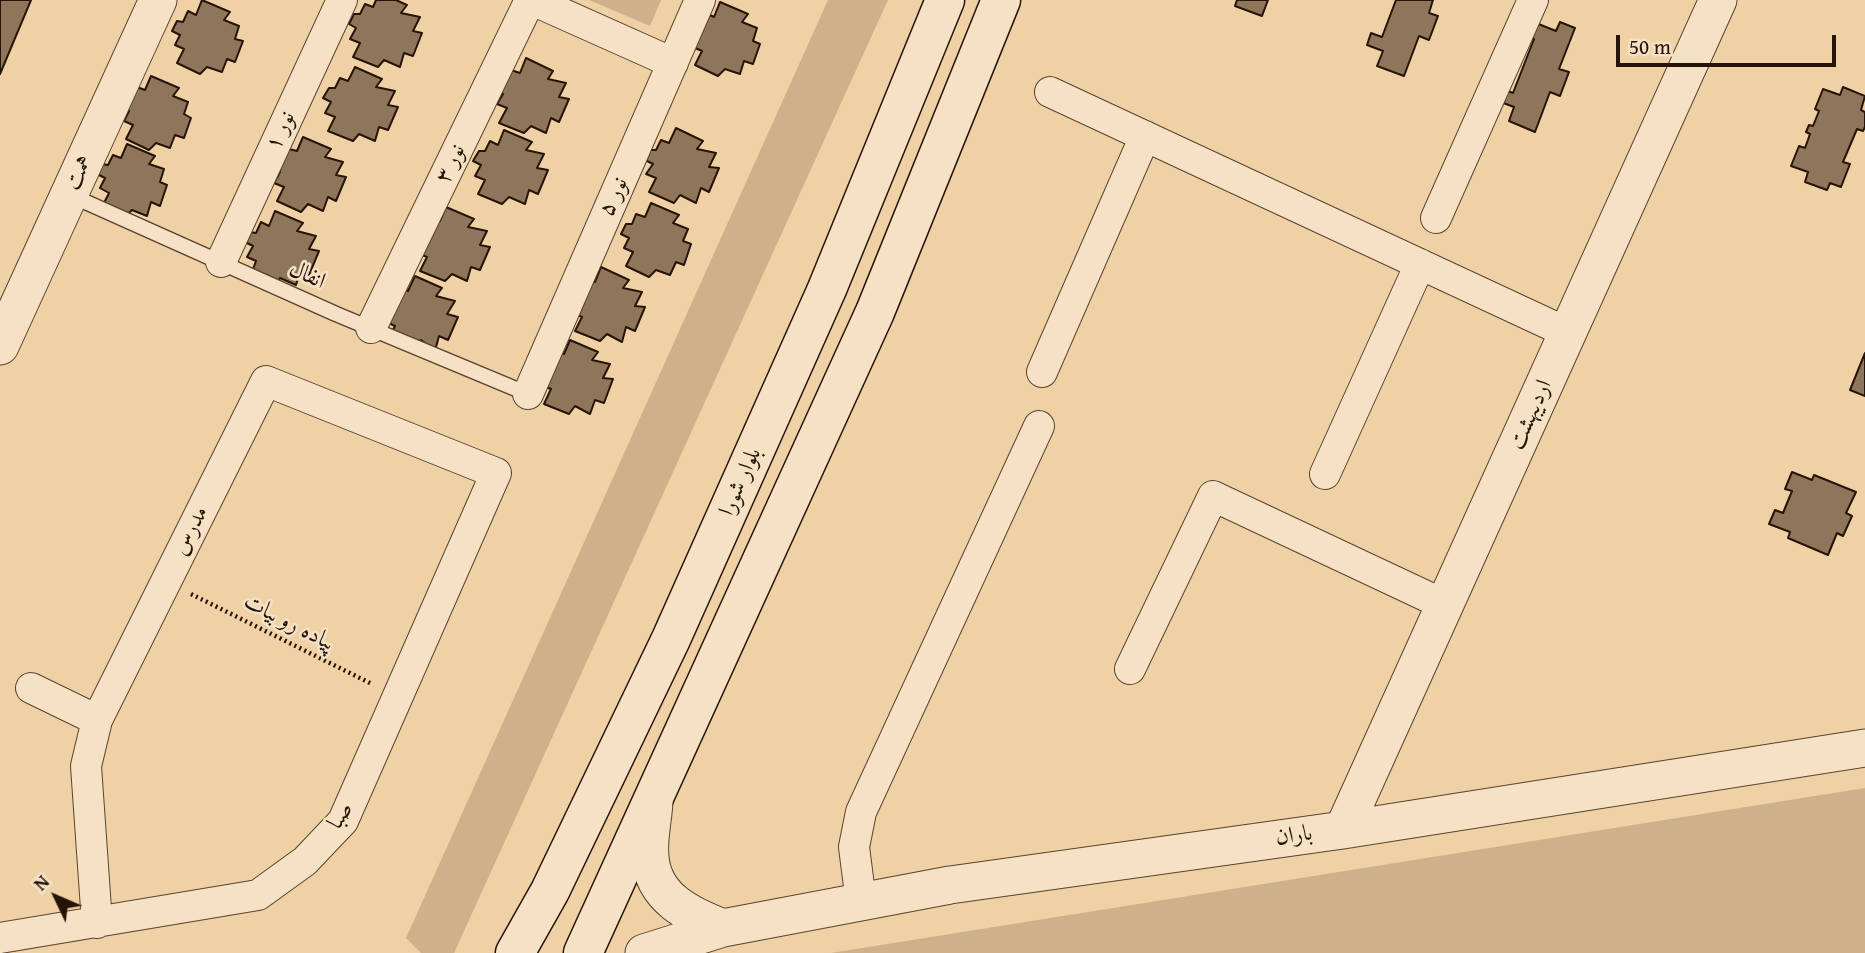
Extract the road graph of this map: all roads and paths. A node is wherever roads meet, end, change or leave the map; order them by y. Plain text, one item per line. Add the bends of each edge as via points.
1 (158, 0) edge
2 (342, 0) edge
3 (531, 0) edge
4 (700, 0) edge
5 (945, 0) edge
6 (1001, 0) edge
7 (1533, 0) edge
8 (1718, 0) edge
9 (673, 63) junction
10 (1050, 93) dead end
11 (1145, 136) junction
12 (69, 194) junction
13 (1436, 218) dead end
14 (221, 262) junction
15 (1420, 264) junction
16 (9, 302) edge
17 (372, 328) junction
18 (1568, 333) junction
19 (0, 346) edge
20 (1042, 372) dead end
21 (528, 394) joint
22 (1038, 426) dead end
23 (496, 473) joint
24 (1325, 474) dead end
25 (165, 581) junction
26 (1445, 605) junction
27 (1130, 669) dead end
28 (31, 688) dead end
29 (397, 697) junction
30 (97, 720) junction
31 (1865, 748) edge
32 (654, 797) junction
33 (1343, 830) junction
34 (861, 902) junction
35 (97, 923) junction
36 (723, 928) junction
37 (0, 938) edge
38 (515, 953) edge
39 (583, 953) edge
40 (644, 953) edge

1 - 12 street, همت
2 - 14 street, نور ۱
3 - 9 street
3 - 17 street, نور ۳
4 - 9 street, نور ۵
5 - 38 main road, بلوار شورا via 827,289 671,639 550,891
6 - 32 main road via 875,312
7 - 13 street
8 - 18 street, اردیبهشت
9 - 21 street, نور ۵
10 - 11 street
11 - 15 street
11 - 20 street
12 - 14 lane, انفال
12 - 16 street, همت
14 - 17 lane, انفال
15 - 18 street
15 - 24 street
16 - 19 street, همت
17 - 21 lane, انفال
18 - 26 street, اردیبهشت
22 - 34 street via 861,812 854,847
23 - 25 street, مدرس via 266,381
23 - 29 street, صبا
25 - 29 path, پیاده رو بیات
25 - 30 street, مدرس
26 - 27 street via 1213,496
26 - 33 street, اردیبهشت
28 - 30 street
29 - 35 street, صبا via 343,821 305,861 258,895
30 - 35 street, مدرس via 86,765
31 - 33 street, باران
32 - 36 street via 650,858 656,880 680,909
32 - 39 main road
33 - 34 street, باران via 950,885
34 - 36 street, باران
35 - 37 street, صبا
36 - 40 street, باران

